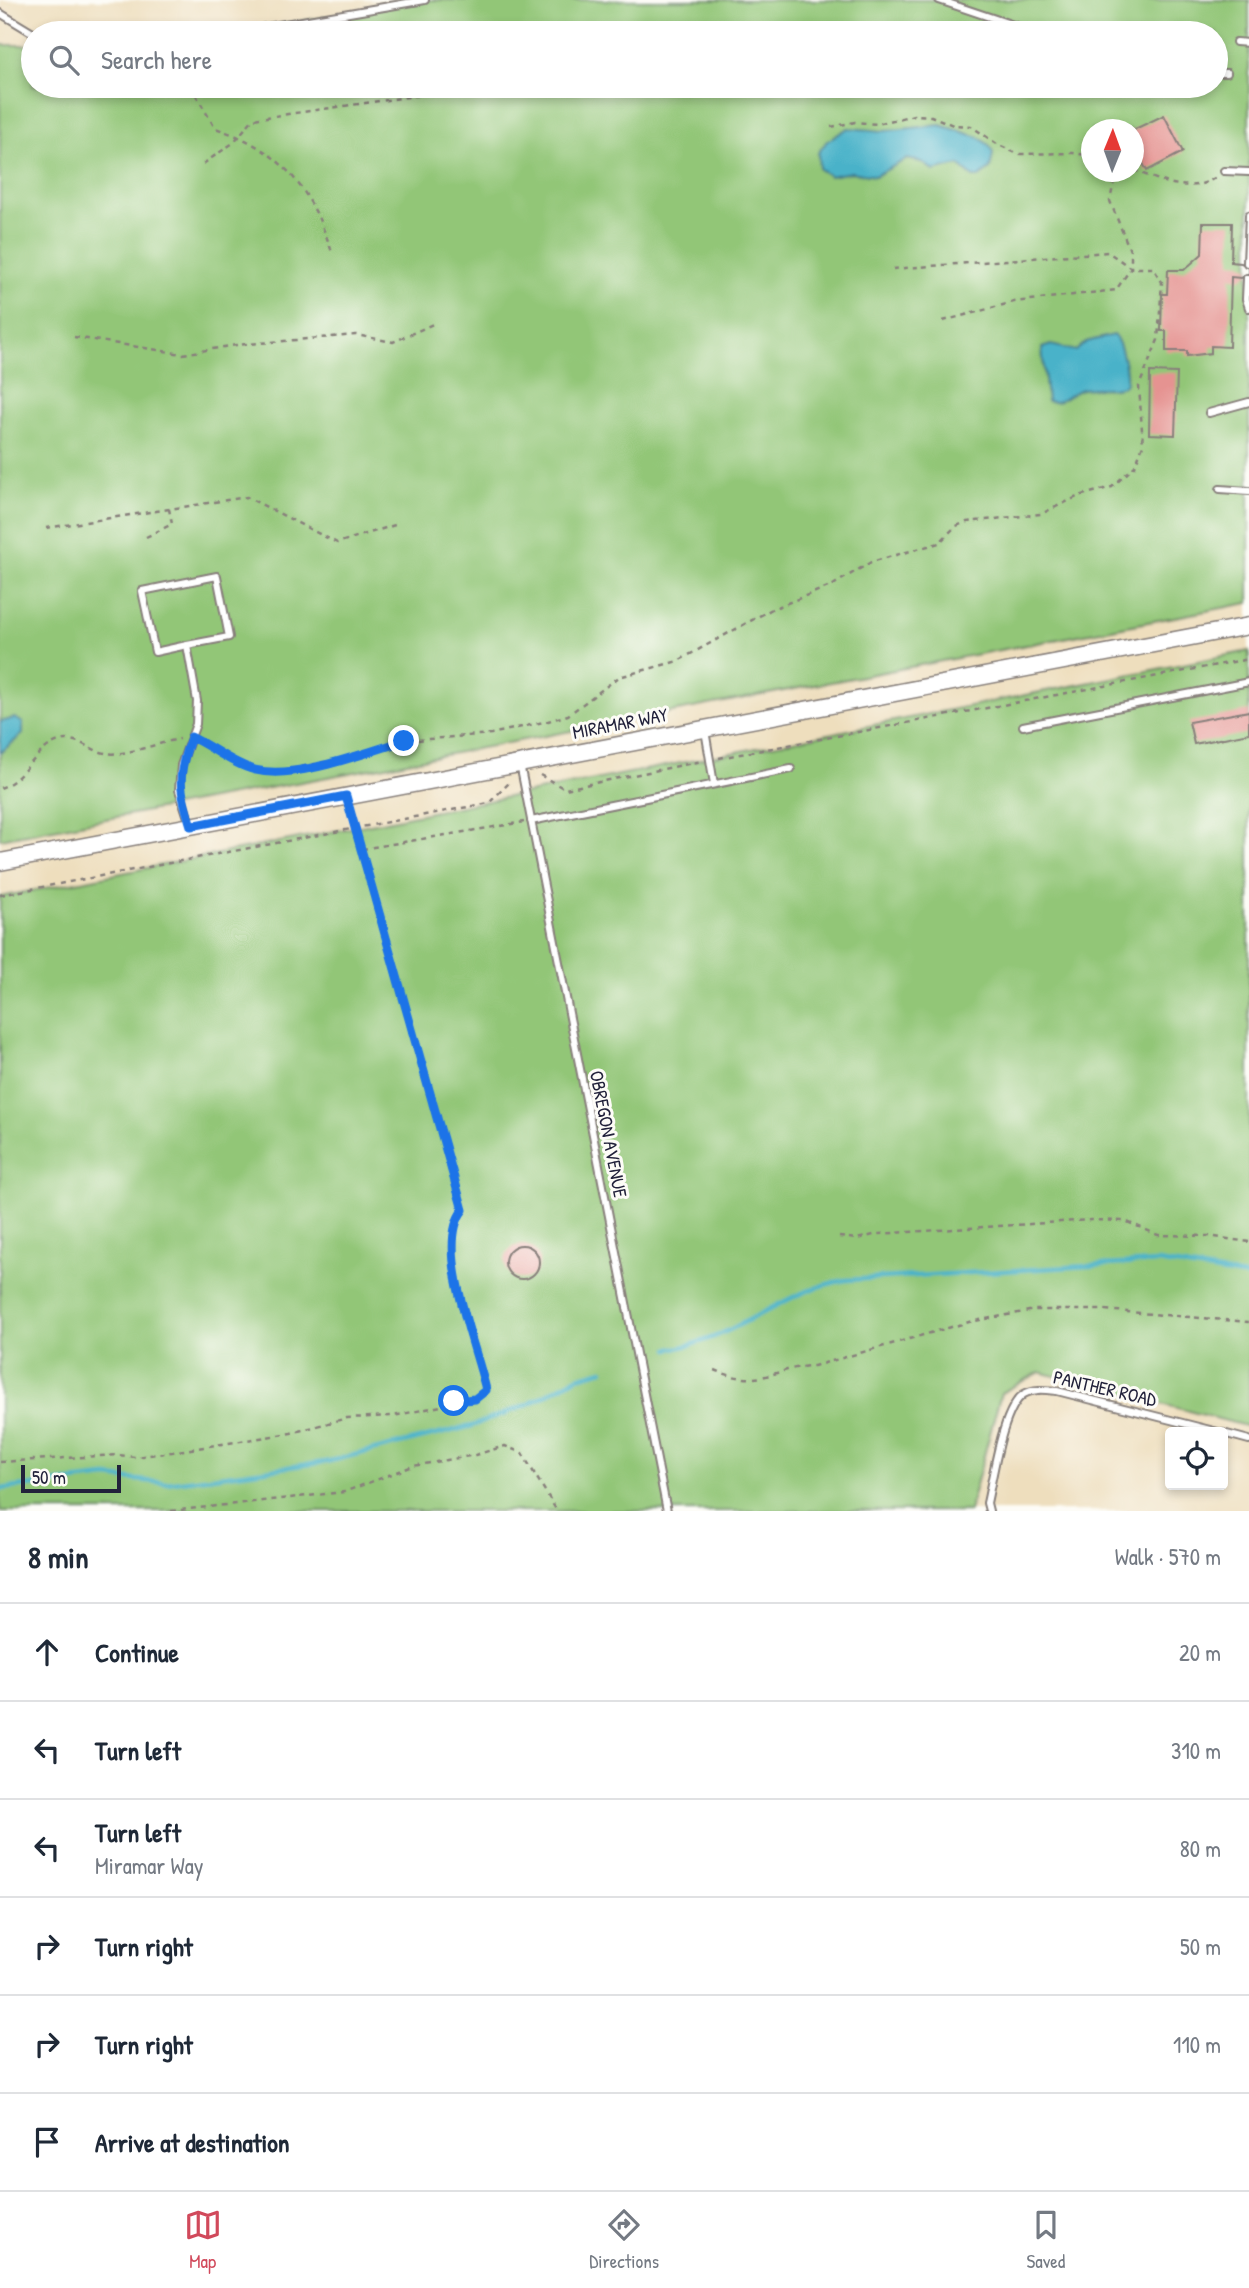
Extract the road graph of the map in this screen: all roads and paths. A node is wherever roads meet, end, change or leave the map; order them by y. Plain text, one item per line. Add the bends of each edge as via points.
1 (425, 0) edge
2 (939, 0) edge
3 (0, 13) edge
4 (302, 21) edge
5 (1001, 21) edge
6 (21, 26) edge
7 (1236, 42) dead end
8 (1249, 43) edge
9 (198, 98) edge
10 (401, 98) edge
11 (831, 127) dead end
12 (239, 135) junction
13 (1081, 154) edge
14 (203, 164) dead end
15 (1224, 171) joint
16 (1249, 172) edge
17 (1144, 173) edge
18 (1114, 182) edge
19 (1249, 215) edge
20 (333, 255) dead end
21 (1247, 263) dead end
22 (1131, 268) junction
23 (893, 269) dead end
24 (1247, 278) dead end
25 (1249, 308) edge
26 (943, 321) dead end
27 (433, 324) dead end
28 (74, 337) dead end
29 (1249, 402) edge
30 (1209, 413) dead end
31 (1220, 489) dead end
32 (1249, 491) edge
33 (169, 509) junction
34 (394, 525) dead end
35 (46, 528) dead end
36 (146, 537) dead end
37 (1249, 626) edge
38 (187, 645) junction
39 (1249, 659) edge
40 (1249, 681) edge
41 (1023, 726) dead end
42 (704, 728) junction
43 (191, 737) junction
44 (710, 760) junction
45 (521, 769) junction
46 (791, 769) dead end
47 (714, 784) junction
48 (0, 788) edge
49 (346, 796) junction
50 (531, 821) junction
51 (191, 826) junction
52 (355, 828) junction
53 (362, 849) junction
54 (0, 862) edge
55 (0, 895) edge
56 (839, 1237) dead end
57 (1249, 1242) edge
58 (1249, 1322) edge
59 (715, 1370) dead end
60 (1198, 1427) edge
61 (1228, 1435) edge
62 (1249, 1440) edge
63 (0, 1462) edge
64 (171, 1511) edge
65 (557, 1511) edge
66 (667, 1511) edge
67 (989, 1511) edge

1 - 4 lane
2 - 5 lane
3 - 6 lane
7 - 8 lane
9 - 12 path via 215,128
10 - 12 path via 253,119
11 - 13 path via 931,116 979,129 1018,154
12 - 14 path
12 - 20 path via 289,171 319,214
15 - 16 lane
15 - 17 path via 1203,186
18 - 22 path via 1110,201 1132,253
19 - 21 lane
22 - 23 path via 1108,251
22 - 26 path via 1116,290 1014,302
22 - 43 path via 1153,268 1162,282 1158,340 1139,386 1140,455 1112,487 1031,517 960,524 939,543 871,562 834,585 772,609 678,661 619,677 568,715 548,722 491,734 404,741 347,758 274,771 242,765
24 - 25 lane
27 - 28 path via 393,342 356,335 183,354
29 - 30 lane
31 - 32 lane
33 - 34 path via 247,497 337,543
33 - 35 path
33 - 36 path via 172,524
37 - 42 street, MIRAMAR WAY
38 - 38 lane via 229,637 217,576 142,591 155,652
38 - 43 lane via 197,701
39 - 44 path
40 - 41 lane
42 - 44 lane
42 - 45 street, MIRAMAR WAY
43 - 48 path via 110,754 62,740
43 - 51 lane via 181,765 179,790
44 - 45 path via 565,789
44 - 47 lane
45 - 49 street, MIRAMAR WAY
45 - 50 lane, OBREGON AVENUE
45 - 52 path via 489,803
46 - 47 lane
47 - 50 lane
49 - 51 street, MIRAMAR WAY
49 - 52 path
50 - 53 path
50 - 66 lane, OBREGON AVENUE
51 - 54 street, MIRAMAR WAY
52 - 53 path
52 - 55 path
53 - 63 path via 463,1210 455,1220 453,1251 471,1344 486,1390 475,1399 393,1416 347,1418 231,1443 135,1457
56 - 57 path via 1091,1220 1125,1221 1158,1235
58 - 59 path via 1104,1310 1035,1310 969,1322 814,1366 793,1367 771,1377 736,1380
60 - 67 lane, PANTHER ROAD via 1057,1391 1024,1394 1008,1416 987,1503
61 - 62 lane, PANTHER ROAD
64 - 65 path via 344,1492 413,1466 505,1446 525,1457

